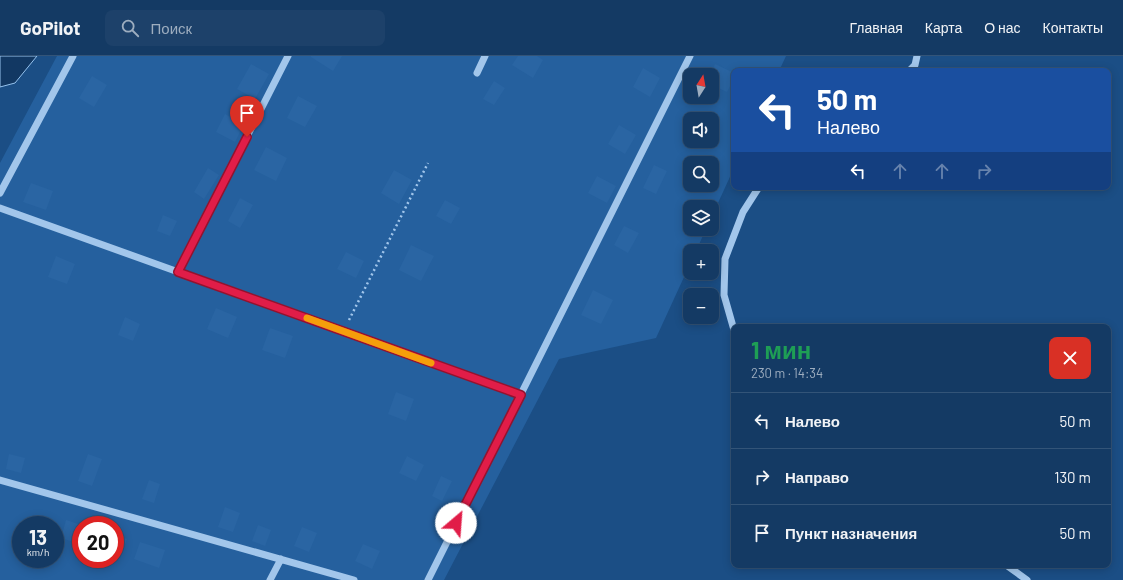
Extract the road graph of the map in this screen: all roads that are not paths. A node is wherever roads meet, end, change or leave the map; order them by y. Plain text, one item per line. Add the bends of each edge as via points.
1 (73, 56) edge
2 (288, 56) edge
3 (485, 56) edge
4 (690, 56) edge
5 (917, 56) edge
6 (912, 68) edge
7 (477, 72) dead end
8 (758, 190) edge
9 (0, 193) edge
10 (0, 208) edge
11 (178, 272) junction
12 (732, 324) edge
13 (521, 395) junction
14 (0, 480) edge
15 (281, 559) junction
16 (1010, 568) edge
17 (270, 580) edge
18 (354, 580) edge
19 (428, 580) edge
20 (1027, 580) edge

1 - 9 lane
2 - 11 lane
3 - 7 lane
4 - 13 lane
5 - 6 lane
8 - 12 lane via 743,212 725,259 724,295
10 - 11 lane
11 - 13 lane
13 - 19 lane
14 - 15 lane
15 - 17 lane
15 - 18 lane
16 - 20 lane

